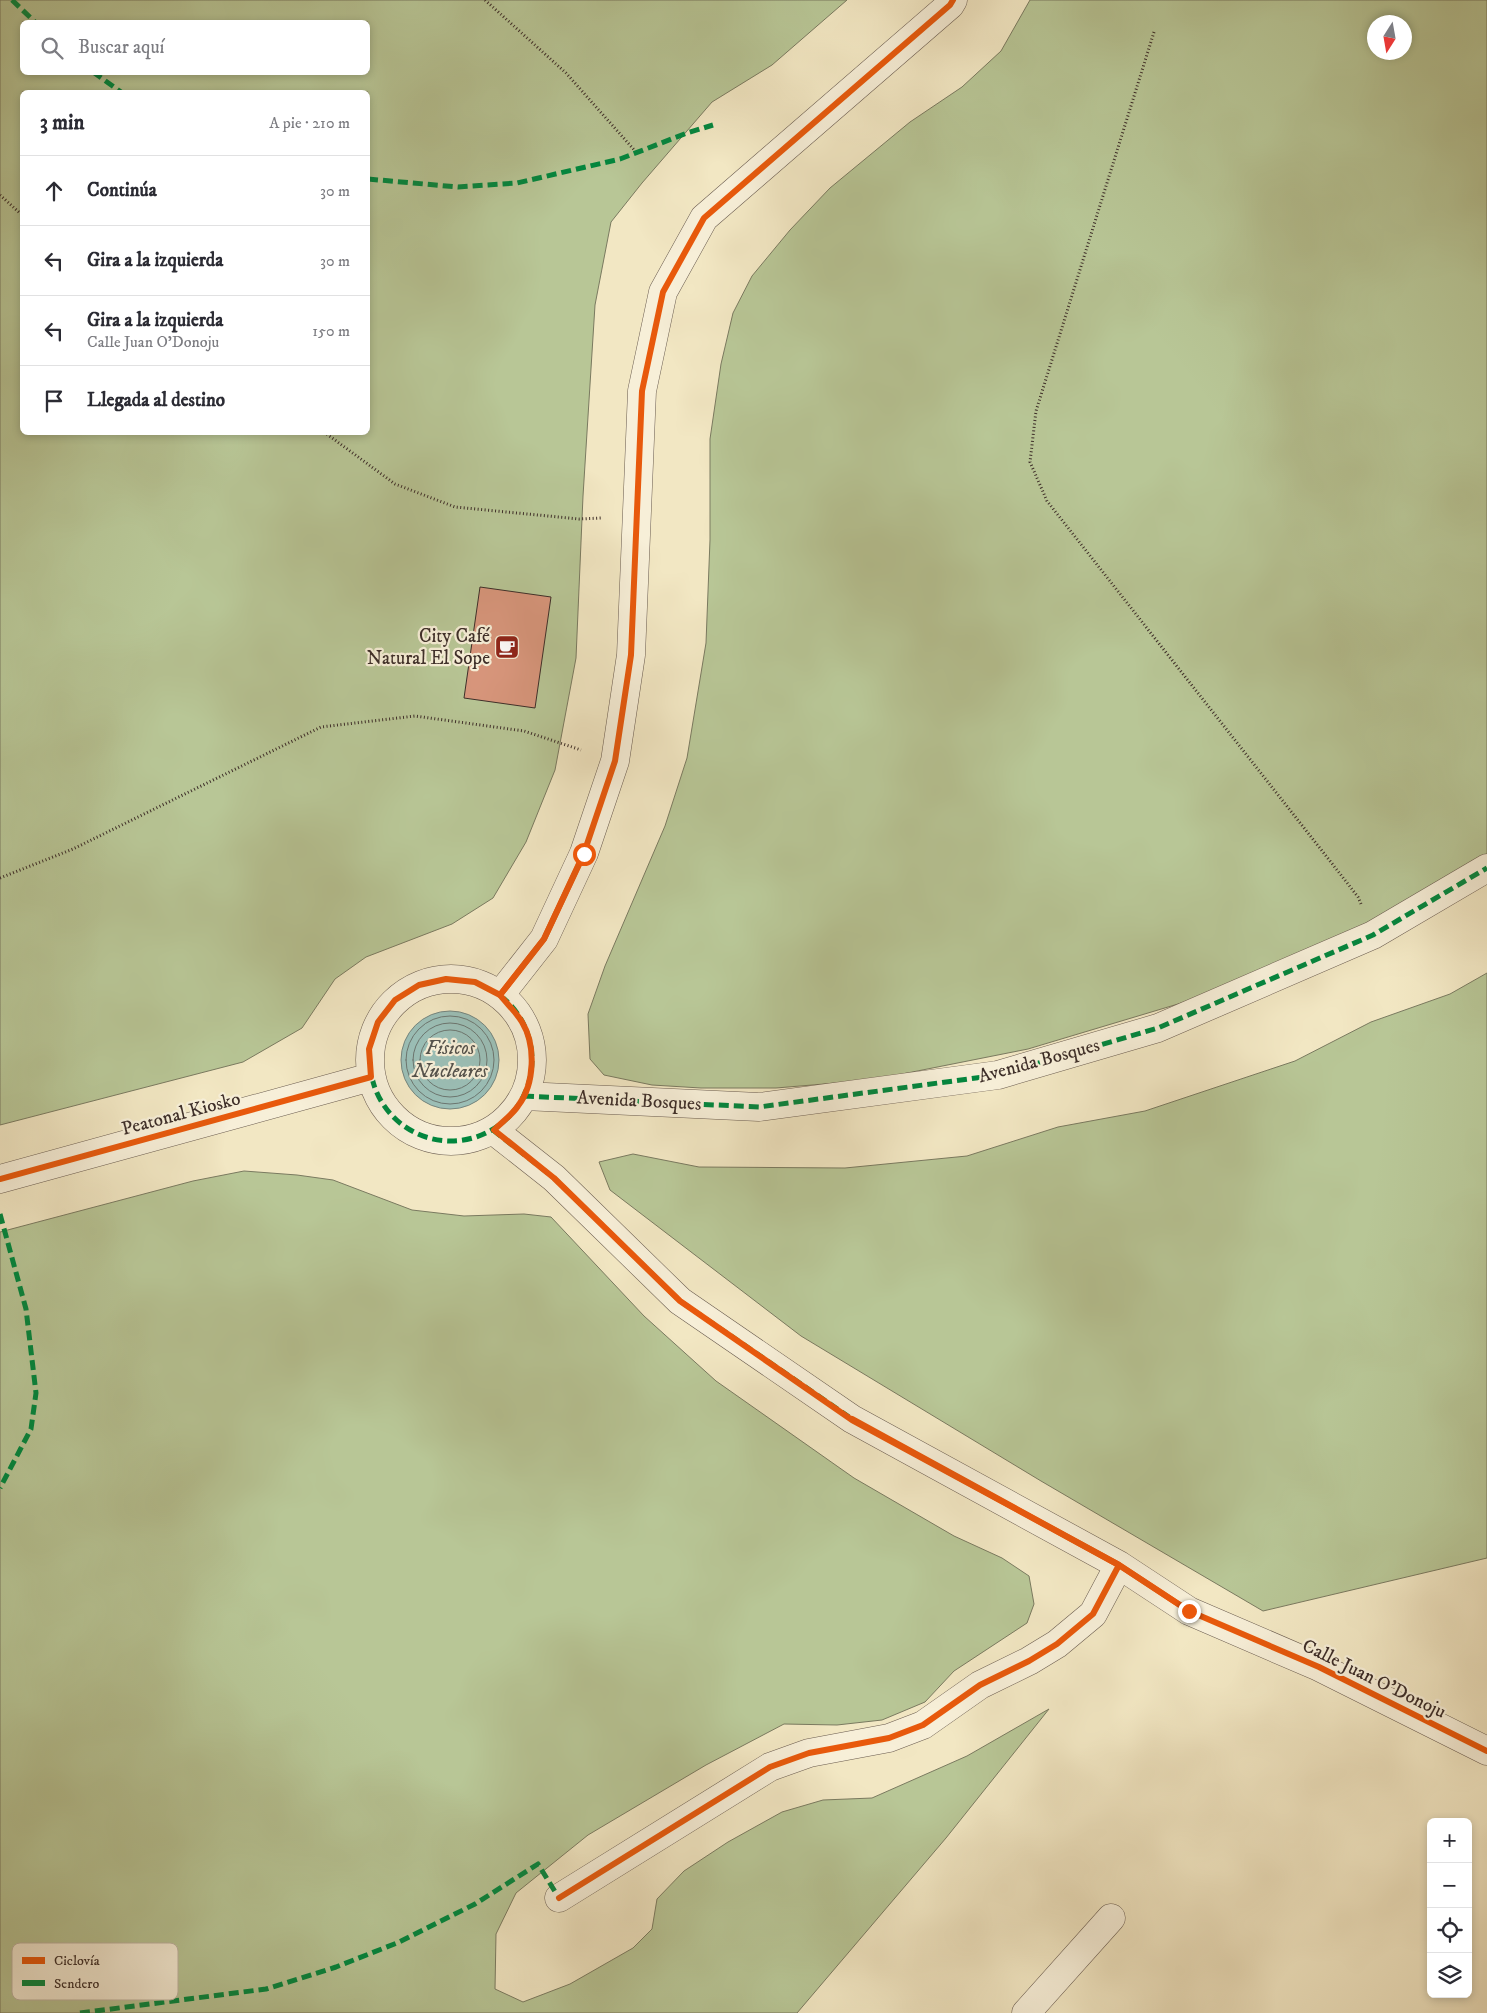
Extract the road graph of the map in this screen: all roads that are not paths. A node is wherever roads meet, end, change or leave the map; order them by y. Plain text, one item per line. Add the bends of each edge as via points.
1 (953, 0) edge
2 (1487, 868) edge
3 (500, 995) junction
4 (371, 1077) junction
5 (524, 1096) junction
6 (494, 1130) junction
7 (0, 1179) edge
8 (1119, 1565) junction
9 (1487, 1751) edge
10 (559, 1898) dead end
11 (1111, 1918) dead end
12 (1026, 2013) edge

1 - 3 street via 704,218 663,292 642,391 632,655 615,761 584,854 544,939
2 - 5 street, Avenida Bosques via 1373,935 1158,1028 998,1075 759,1107
3 - 4 street via 474,982 446,979 419,985 395,1000 378,1022 369,1049
3 - 5 street via 522,1022 531,1046 531,1072
4 - 6 street via 380,1102 396,1121 418,1135 444,1141 469,1140
4 - 7 street, Peatonal Kiosko
5 - 6 street via 518,1107
6 - 8 street, Calle Juan O'Donoju via 554,1178 680,1301 852,1420
8 - 9 street, Calle Juan O'Donoju via 1189,1611 1319,1667
8 - 10 street via 1093,1614 1057,1644 980,1685 924,1725 889,1738 809,1753 770,1767
11 - 12 street

